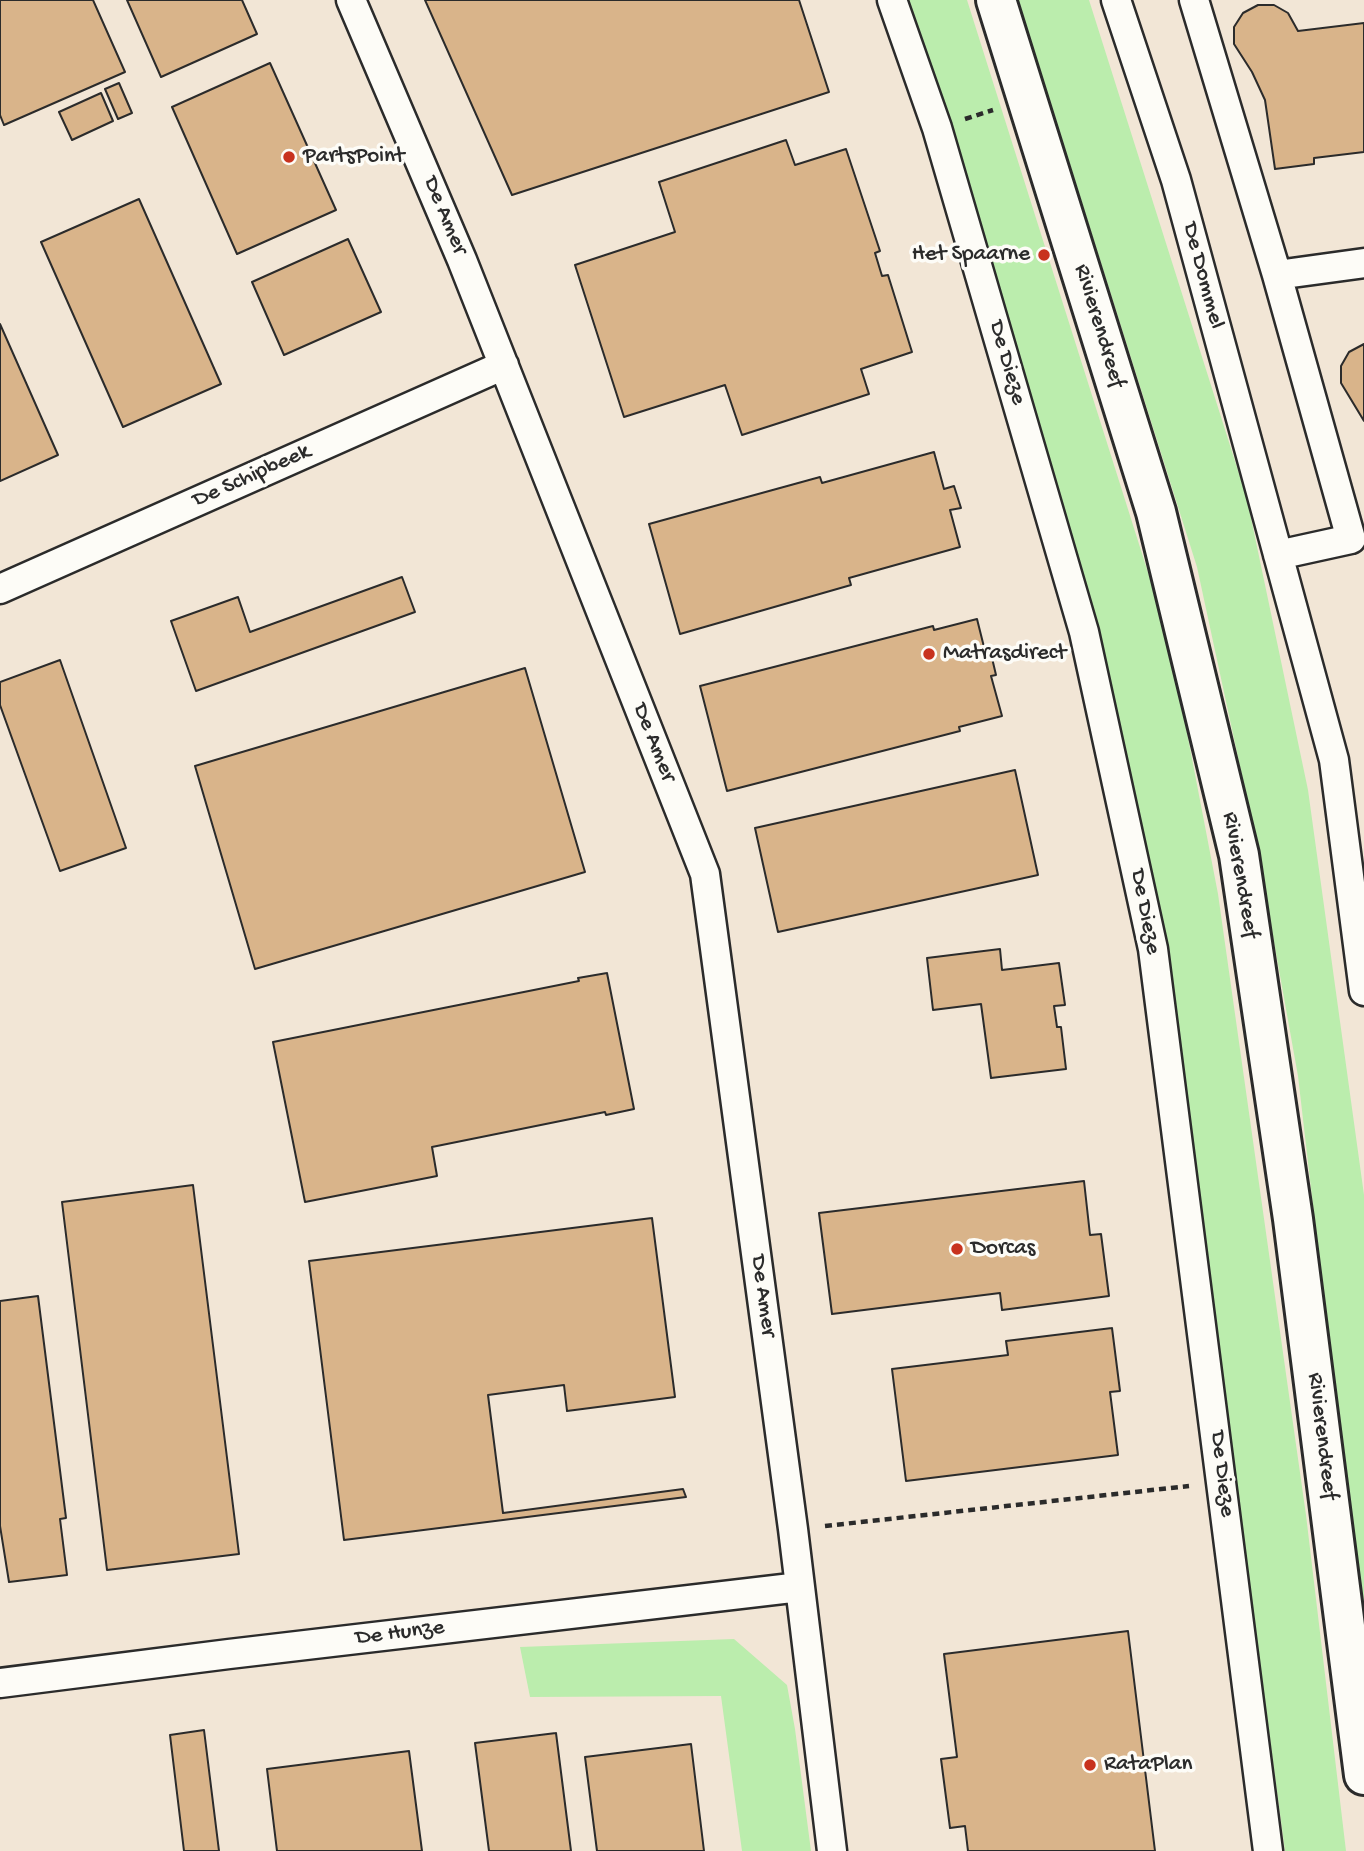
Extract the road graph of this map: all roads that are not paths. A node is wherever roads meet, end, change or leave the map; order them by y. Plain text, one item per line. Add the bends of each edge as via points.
1 (351, 0) edge
2 (892, 0) edge
3 (996, 0) edge
4 (1116, 0) edge
5 (1194, 0) edge
6 (1364, 263) edge
7 (1277, 275) junction
8 (504, 365) junction
9 (1357, 538) edge
10 (1278, 555) junction
11 (0, 589) edge
12 (1364, 991) edge
13 (800, 1587) junction
14 (0, 1683) edge
15 (1364, 1775) edge
16 (832, 1851) edge
17 (1268, 1851) edge

1 - 8 street, De Amer
2 - 17 street, De Dieze via 937,128 1084,632 1153,949
3 - 15 main road, Rivierendreef via 1156,512 1239,855 1293,1219
4 - 10 street, De Dommel via 1175,180
5 - 7 street
6 - 7 street
7 - 9 street
8 - 11 street, De Schipbeek
8 - 13 street, De Amer via 705,874
9 - 10 street
10 - 12 street, De Dommel via 1334,761
13 - 14 street, De Hunze
13 - 16 street, De Amer

